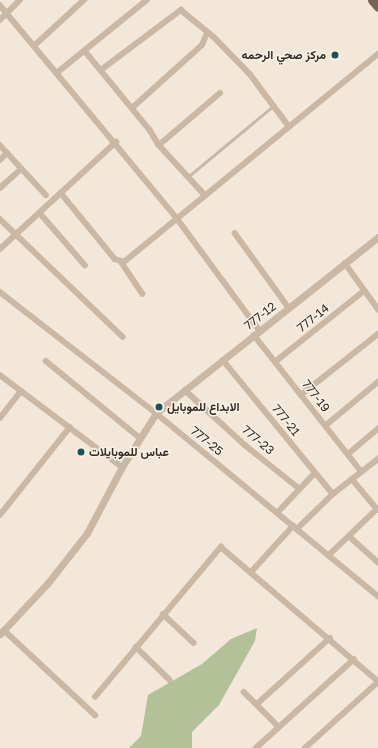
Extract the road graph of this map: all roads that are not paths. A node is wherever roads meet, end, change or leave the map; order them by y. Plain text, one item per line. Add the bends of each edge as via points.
1 (20, 0) edge
2 (84, 0) edge
3 (147, 0) edge
4 (372, 0) edge
5 (0, 5) edge
6 (378, 7) edge
7 (7, 13) junction
8 (0, 20) edge
9 (207, 33) junction
10 (35, 45) junction
11 (85, 51) junction
12 (378, 54) edge
13 (101, 70) junction
14 (58, 72) junction
15 (220, 94) dead end
16 (273, 106) junction
17 (132, 108) junction
18 (288, 125) junction
19 (116, 142) junction
20 (159, 144) junction
21 (0, 145) edge
22 (7, 153) junction
23 (0, 160) edge
24 (21, 169) junction
25 (188, 176) junction
26 (0, 188) edge
27 (61, 193) junction
28 (204, 194) junction
29 (46, 195) dead end
30 (40, 212) junction
31 (176, 217) junction
32 (0, 219) edge
33 (235, 233) dead end
34 (16, 234) junction
35 (377, 240) edge
36 (0, 249) edge
37 (122, 263) junction
38 (345, 263) junction
39 (85, 265) dead end
40 (364, 291) junction
41 (0, 292) edge
42 (143, 294) dead end
43 (289, 308) junction
44 (378, 309) edge
45 (257, 333) junction
46 (378, 334) edge
47 (123, 338) dead end
48 (223, 360) junction
49 (46, 361) dead end
50 (275, 362) junction
51 (0, 375) edge
52 (378, 382) edge
53 (185, 390) junction
54 (21, 391) junction
55 (302, 395) junction
56 (156, 413) junction
57 (0, 418) edge
58 (325, 426) junction
59 (70, 427) junction
60 (378, 429) edge
61 (140, 438) junction
62 (348, 454) junction
63 (377, 461) edge
64 (122, 467) junction
65 (361, 471) junction
66 (315, 473) junction
67 (352, 479) junction
68 (300, 489) junction
69 (333, 494) junction
70 (377, 510) edge
71 (277, 513) junction
72 (0, 515) edge
73 (295, 528) junction
74 (348, 536) junction
75 (329, 555) junction
76 (378, 562) edge
77 (252, 571) junction
78 (378, 596) edge
79 (163, 614) junction
80 (2, 632) edge
81 (330, 638) junction
82 (194, 643) dead end
83 (136, 647) junction
84 (354, 659) junction
85 (378, 672) edge
86 (170, 680) dead end
87 (376, 680) edge
88 (244, 692) dead end
89 (95, 697) dead end
90 (257, 704) junction
91 (95, 715) dead end
92 (279, 727) junction
93 (256, 748) edge
94 (305, 748) edge

1 - 7 street
2 - 10 street
3 - 11 street
4 - 6 main road
5 - 7 street, 777-19
7 - 8 street
7 - 10 street, 777-19
9 - 13 street via 183,11 178,10
9 - 16 street via 250,74
9 - 17 street via 202,45
10 - 14 street, 777-19
11 - 13 street
11 - 14 street
12 - 18 street
13 - 17 street
14 - 19 street, 777-19
15 - 20 street
16 - 18 street
16 - 25 lane
17 - 20 street
18 - 28 street
19 - 27 street
19 - 31 street, 777-19
20 - 25 street
21 - 22 street
22 - 23 street
22 - 24 street
24 - 26 street
24 - 29 street
25 - 28 street
27 - 30 street
27 - 37 street via 115,259
28 - 31 street
30 - 34 street
30 - 39 street
31 - 37 street
31 - 45 street, 777-19
32 - 34 street
33 - 43 street
34 - 36 street
34 - 47 street
35 - 38 street, 777-12
37 - 42 street
38 - 40 street
38 - 43 street, 777-12
40 - 44 street
40 - 50 street, 777-14
41 - 56 street, 777-25
43 - 45 street, 777-12
45 - 48 street, 777-12
45 - 50 street, 777-19
46 - 55 street
48 - 53 street, 777-12
48 - 66 street, 777-21
49 - 61 street
50 - 55 street, 777-19
51 - 54 street
52 - 58 street
53 - 56 street, 777-12
53 - 68 street, 777-23
54 - 57 street
54 - 59 street
55 - 58 street, 777-19
56 - 61 street, 777-12
56 - 71 street, 777-25
58 - 62 street, 777-19
59 - 64 street
59 - 72 street
60 - 62 street
61 - 64 street, 777-12
62 - 65 street, 777-19
63 - 65 street
64 - 80 street, 777-12 via 87,533 47,584
65 - 67 street
66 - 68 street
66 - 69 street, 777-21
67 - 69 street
67 - 70 street
68 - 71 street
69 - 73 street
70 - 74 street
71 - 73 street, 777-25
73 - 75 street, 777-25
73 - 77 street
74 - 75 street
74 - 76 street
75 - 78 street, 777-25
77 - 79 street via 221,547
77 - 81 street
79 - 82 street
79 - 83 street
80 - 91 street
81 - 84 street
81 - 90 street
83 - 86 street
83 - 89 street
84 - 87 street
84 - 92 street
85 - 87 street
87 - 94 street
88 - 90 street
90 - 92 street
92 - 93 street

